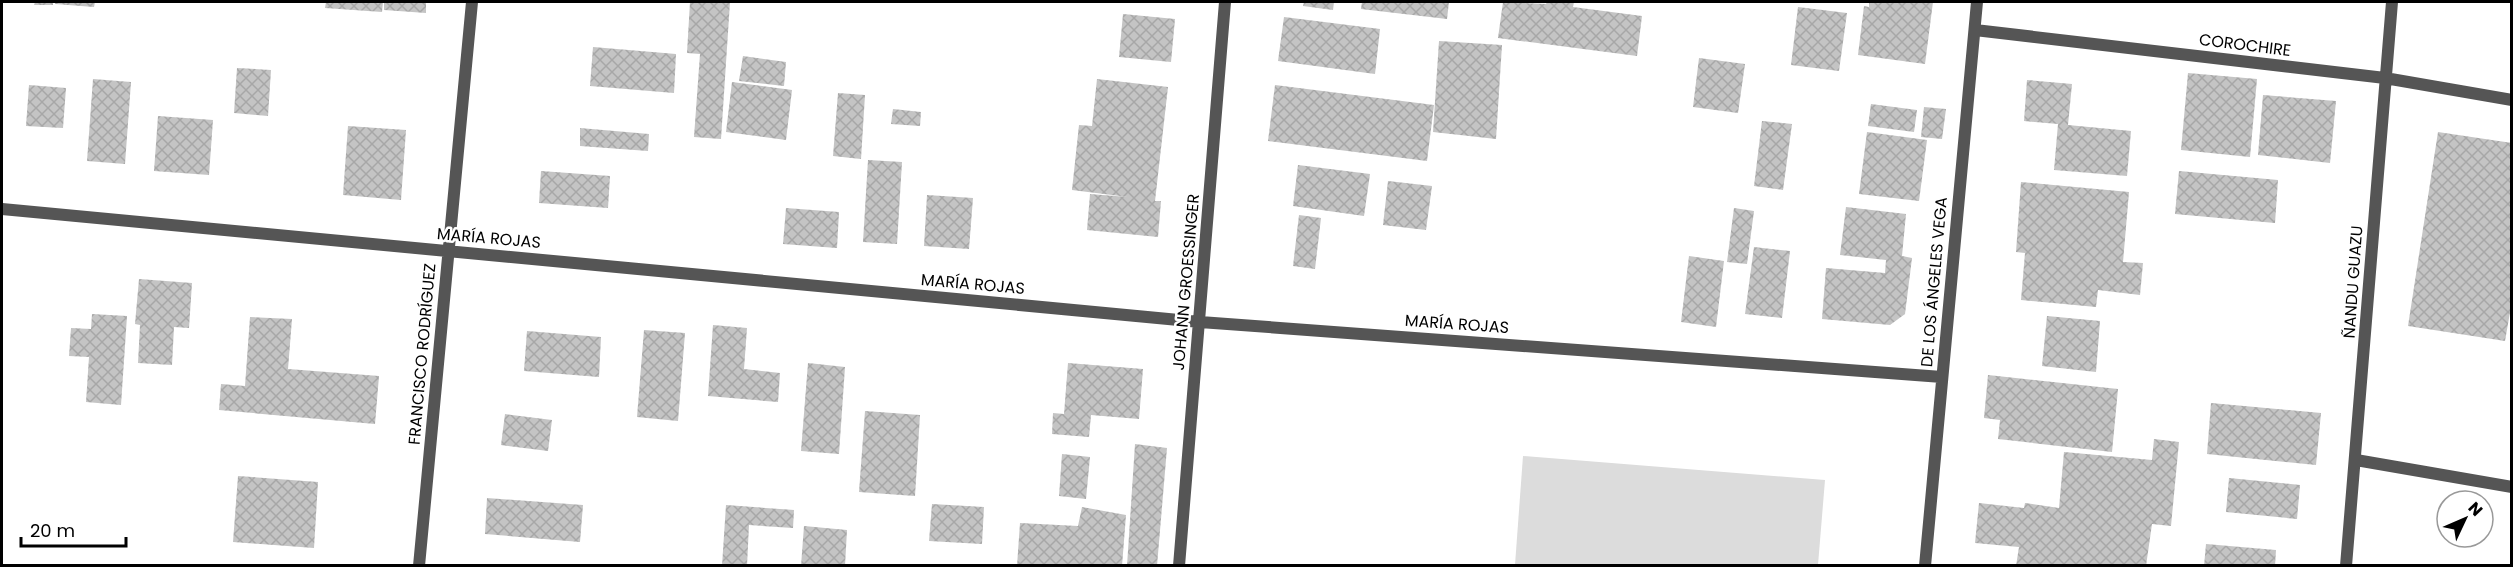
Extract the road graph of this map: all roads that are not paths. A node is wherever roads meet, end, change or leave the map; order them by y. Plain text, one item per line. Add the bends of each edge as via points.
1 (472, 2) edge
2 (1225, 2) edge
3 (1977, 2) edge
4 (2392, 2) edge
5 (1975, 30) junction
6 (2385, 78) junction
7 (2511, 100) edge
8 (2, 209) edge
9 (448, 251) junction
10 (1200, 322) junction
11 (1942, 377) junction
12 (2356, 460) junction
13 (2511, 487) edge
14 (419, 566) edge
15 (1179, 566) edge
16 (1925, 566) edge
17 (2346, 566) edge

1 - 9 street, FRANCISCO RODRÍGUEZ
2 - 10 street, JOHANN GROESSINGER
3 - 5 street, DE LOS ÁNGELES VEGA
4 - 6 street, ÑANDU GUAZU
5 - 6 street, COROCHIRE
5 - 11 street, DE LOS ÁNGELES VEGA
6 - 7 street, COROCHIRE
6 - 12 street, ÑANDU GUAZU
8 - 9 street, MARÍA ROJAS
9 - 10 street, MARÍA ROJAS
9 - 14 street, FRANCISCO RODRÍGUEZ
10 - 11 street, MARÍA ROJAS
10 - 15 street, JOHANN GROESSINGER
11 - 16 street, DE LOS ÁNGELES VEGA
12 - 13 street
12 - 17 street, ÑANDU GUAZU

